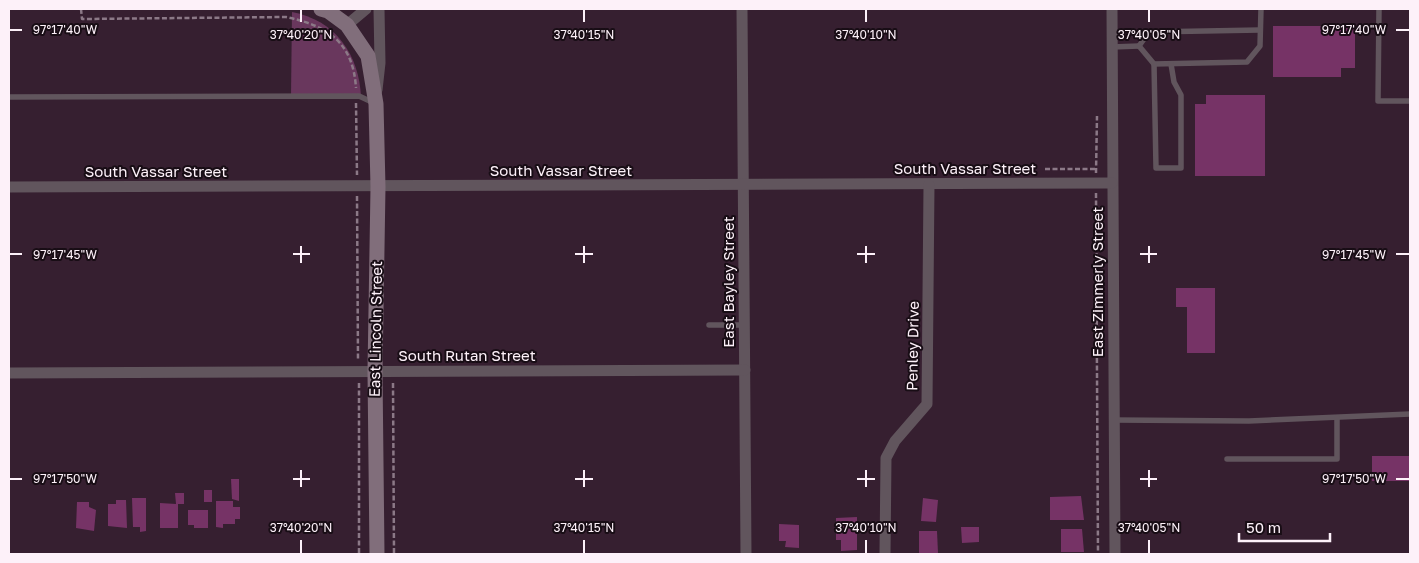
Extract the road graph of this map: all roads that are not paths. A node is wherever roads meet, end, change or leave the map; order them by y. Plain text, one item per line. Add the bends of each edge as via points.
1 (320, 9) edge
2 (366, 9) edge
3 (379, 9) edge
4 (742, 9) edge
5 (1112, 9) edge
6 (1261, 9) edge
7 (1379, 9) edge
8 (347, 25) junction
9 (1260, 30) junction
10 (1139, 46) junction
11 (1112, 47) junction
12 (1154, 64) junction
13 (1171, 64) junction
14 (9, 97) edge
15 (1410, 101) edge
16 (376, 104) junction
17 (1112, 183) junction
18 (744, 185) junction
19 (929, 185) junction
20 (9, 187) edge
21 (378, 187) junction
22 (744, 325) junction
23 (709, 326) dead end
24 (745, 370) junction
25 (375, 372) junction
26 (9, 373) edge
27 (1410, 414) edge
28 (1338, 418) junction
29 (1114, 420) junction
30 (1227, 459) dead end
31 (376, 554) edge
32 (746, 554) edge
33 (885, 554) edge
34 (1115, 554) edge

1 - 8 street
2 - 8 street
3 - 16 street, East Lincoln Street via 380,62
4 - 18 street, East Bayley Street
5 - 11 street, East Zimmerly Street
6 - 9 lane
7 - 15 lane via 1378,100
8 - 16 street, East Lincoln Street via 368,56
9 - 10 lane via 1149,32
9 - 13 lane via 1260,46 1247,62
10 - 11 lane
10 - 12 lane
11 - 17 street, East Zimmerly Street
12 - 13 lane
12 - 13 lane via 1156,168 1181,168 1181,95 1174,82
14 - 16 lane via 356,96
16 - 21 street, East Lincoln Street
17 - 19 street, South Vassar Street
17 - 29 street, East Zimmerly Street
18 - 19 street, South Vassar Street
18 - 21 street, South Vassar Street
18 - 22 street, East Bayley Street
19 - 33 street, Penley Drive via 927,404 895,441 886,458
20 - 21 street, South Vassar Street
21 - 25 street, East Lincoln Street
22 - 23 lane
22 - 24 street, East Bayley Street
24 - 25 street, South Rutan Street
24 - 32 street, East Bayley Street
25 - 26 street, South Rutan Street
25 - 31 street, East Lincoln Street
27 - 28 lane
28 - 29 lane
28 - 30 lane via 1337,459
29 - 34 street, East Zimmerly Street

